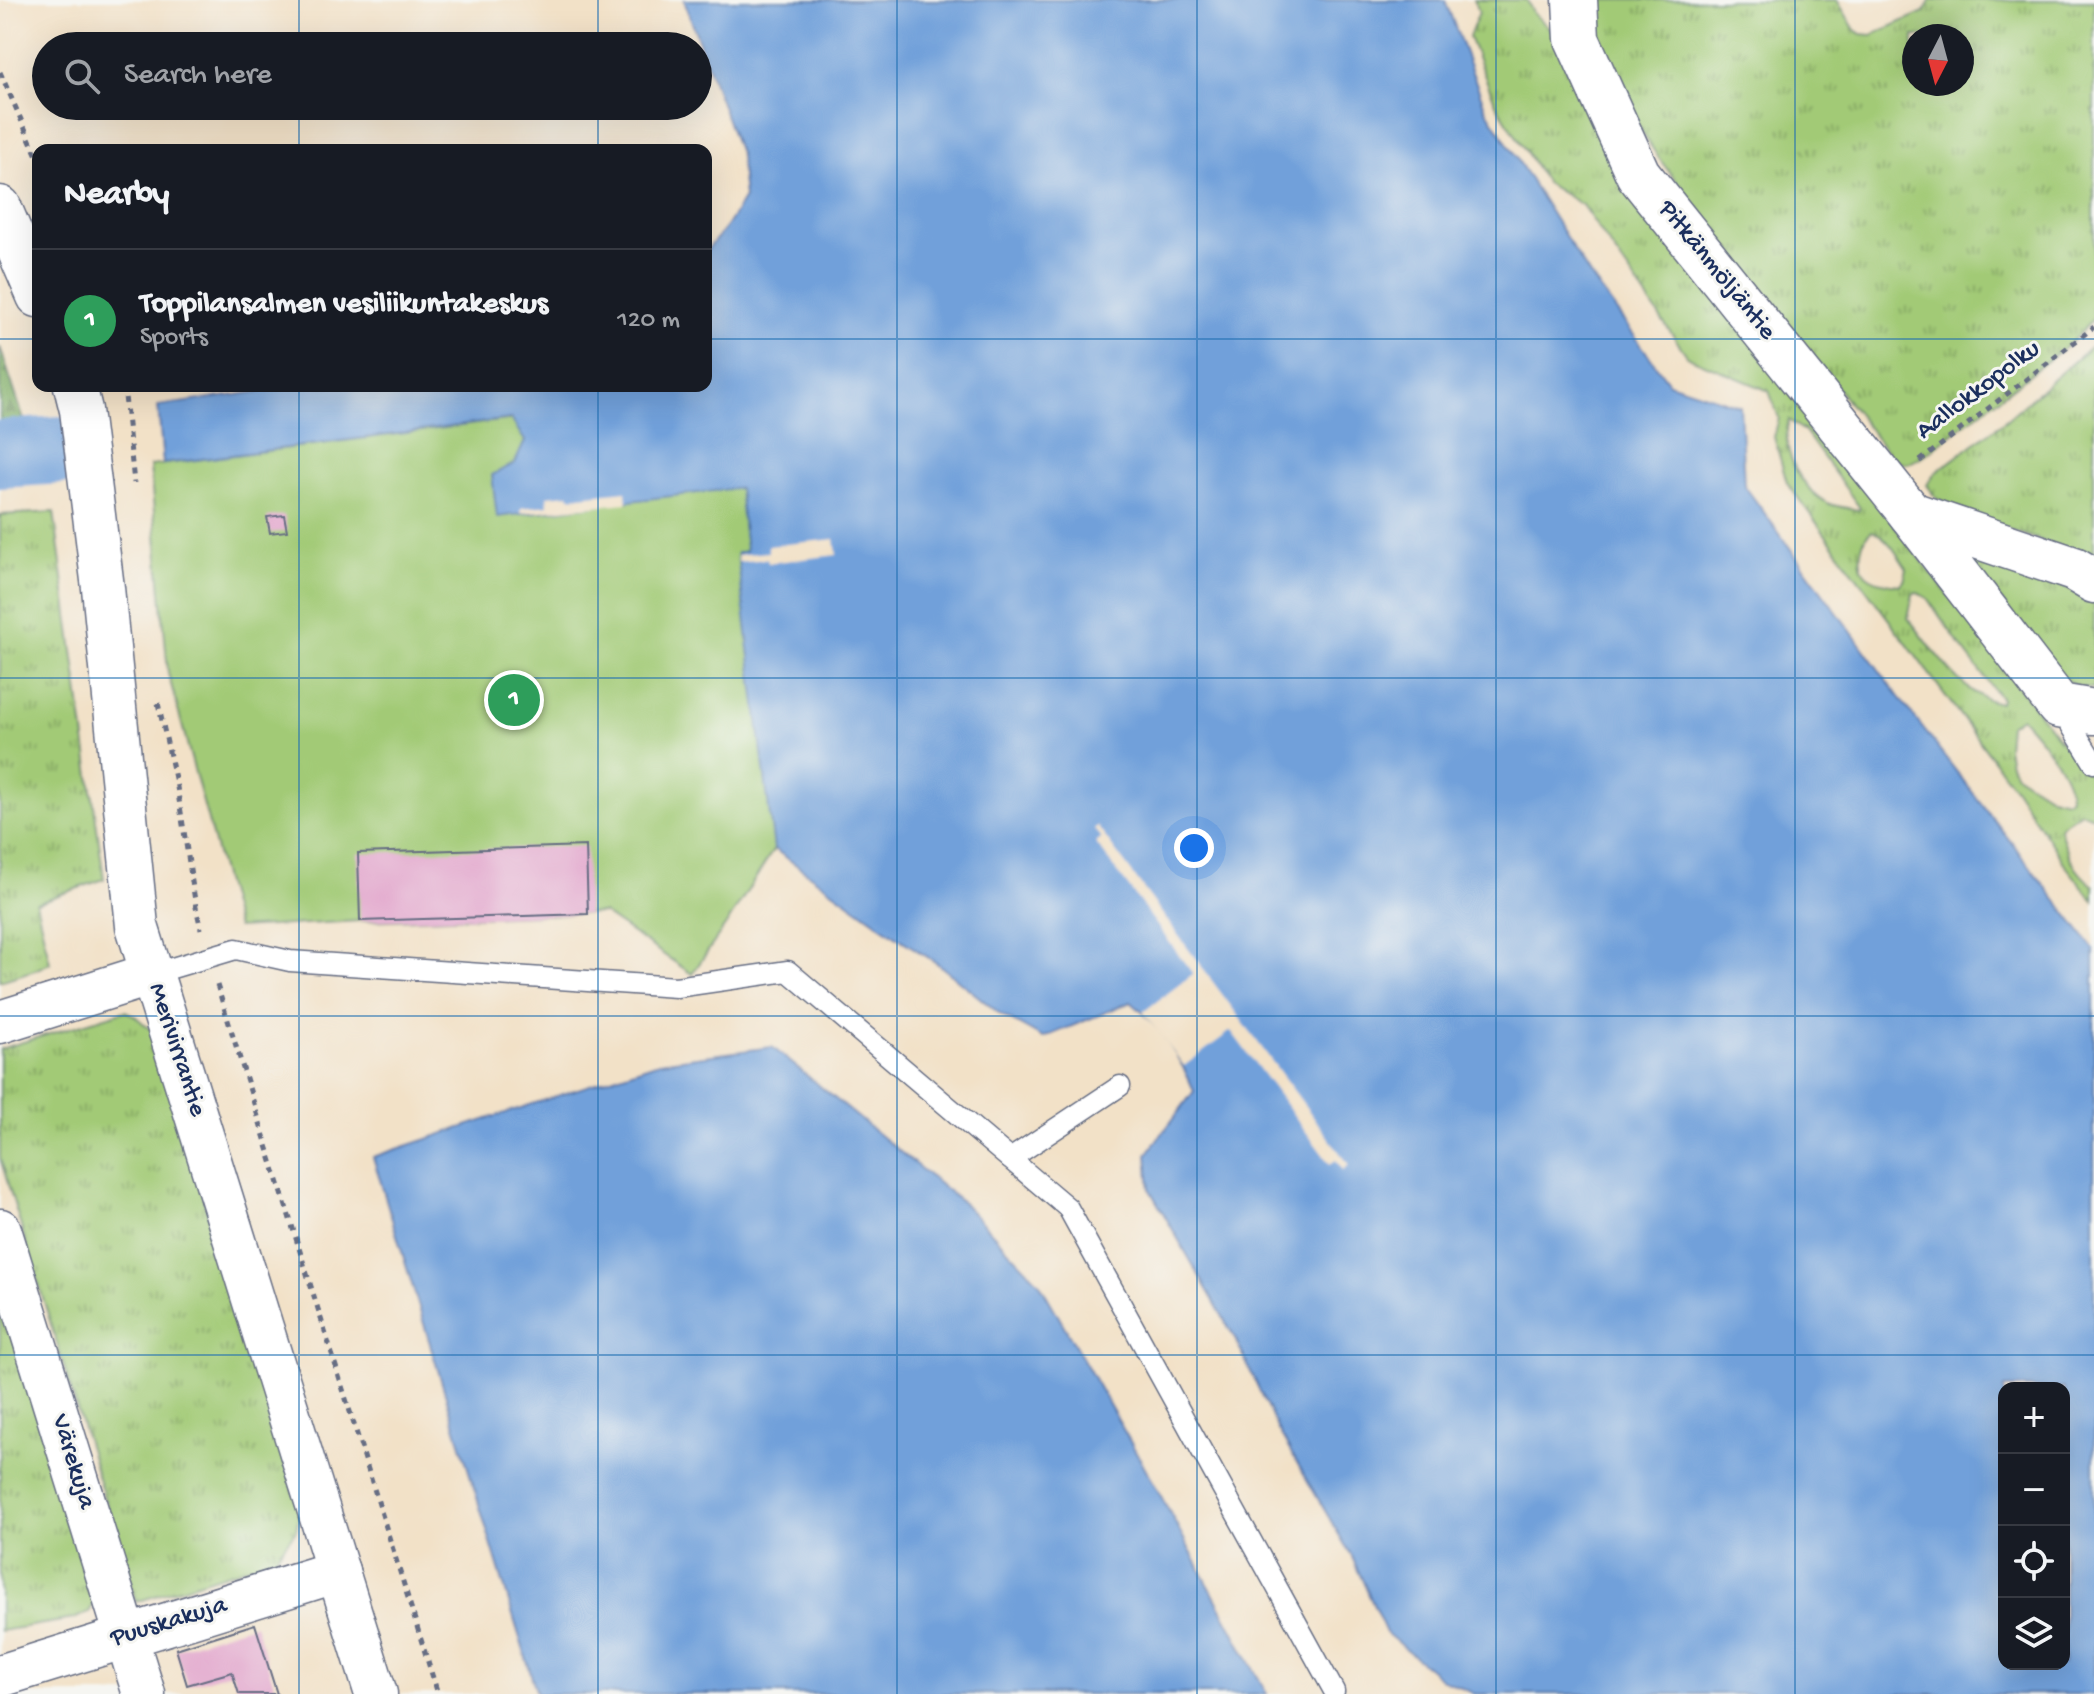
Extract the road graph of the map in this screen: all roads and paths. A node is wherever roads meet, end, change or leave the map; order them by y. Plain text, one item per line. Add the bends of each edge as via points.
1 (1575, 0) edge
2 (0, 72) edge
3 (32, 144) edge
4 (0, 207) edge
5 (32, 282) edge
6 (2094, 327) edge
7 (76, 392) edge
8 (125, 392) edge
9 (134, 488) dead end
10 (1900, 500) junction
11 (2094, 581) edge
12 (155, 689) dead end
13 (2076, 709) edge
14 (2094, 763) edge
15 (209, 958) junction
16 (152, 974) junction
17 (0, 1022) edge
18 (1120, 1086) dead end
19 (1010, 1159) junction
20 (0, 1230) edge
21 (338, 1571) junction
22 (126, 1636) junction
23 (0, 1676) edge
24 (1334, 1691) dead end
25 (144, 1694) edge
26 (376, 1694) edge
27 (438, 1694) edge

1 - 10 street, Pitkänmöljäntie via 1577,39 1638,174
2 - 3 path
4 - 5 street
6 - 10 path, Aallokkopolku
7 - 16 street, Merivirrantie via 103,588 137,926
8 - 9 path
10 - 11 street
10 - 13 street, Pitkänmöljäntie
12 - 15 path
13 - 14 lane
15 - 16 lane
15 - 19 lane via 236,949 290,961 676,987 788,971
15 - 27 path
16 - 17 street
16 - 21 street, Merivirrantie
18 - 19 lane
19 - 24 lane via 1068,1208
20 - 22 street, Värekuja
21 - 22 street, Puuskakuja
21 - 26 street, Merivirrantie
22 - 23 street, Puuskakuja
22 - 25 street, Värekuja

